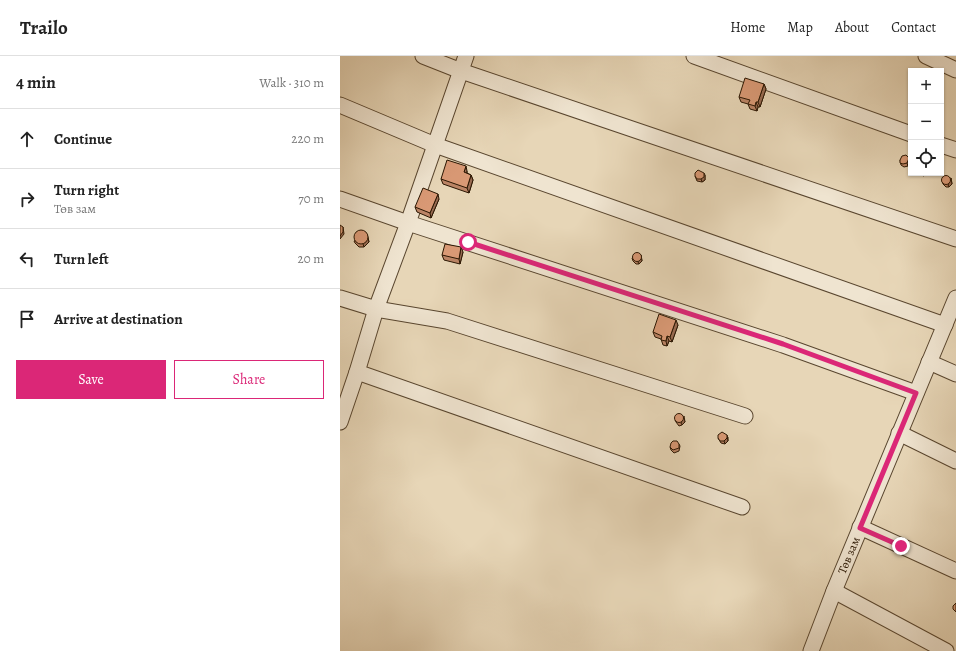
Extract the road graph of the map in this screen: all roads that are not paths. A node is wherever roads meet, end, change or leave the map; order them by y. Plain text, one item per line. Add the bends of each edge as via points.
1 (423, 56) edge
2 (466, 56) edge
3 (694, 56) edge
4 (926, 56) edge
5 (956, 70) edge
6 (460, 72) junction
7 (340, 105) edge
8 (908, 133) edge
9 (435, 145) junction
10 (944, 146) edge
11 (956, 150) edge
12 (340, 200) edge
13 (408, 223) junction
14 (956, 239) edge
15 (340, 298) edge
16 (956, 298) edge
17 (376, 309) junction
18 (945, 325) junction
19 (929, 362) junction
20 (357, 372) junction
21 (956, 374) edge
22 (916, 393) junction
23 (745, 416) dead end
24 (340, 422) edge
25 (900, 433) junction
26 (956, 461) edge
27 (742, 507) dead end
28 (860, 528) junction
29 (956, 571) edge
30 (834, 591) junction
31 (810, 651) edge
32 (946, 651) edge

1 - 6 street
2 - 6 street
3 - 8 street
4 - 5 street
6 - 9 street
6 - 14 street
7 - 9 street
9 - 13 street
9 - 18 street
10 - 11 street
12 - 13 street
13 - 17 street
13 - 22 street via 783,344
15 - 17 street
16 - 18 street, Төв зам
17 - 20 street
17 - 23 street via 447,321
18 - 19 street, Төв зам
19 - 21 street
19 - 22 street, Төв зам
20 - 24 street
20 - 27 street
22 - 25 street, Төв зам
25 - 26 street
25 - 28 street, Төв зам
28 - 29 street
28 - 30 street, Төв зам
30 - 31 street, Төв зам
30 - 32 street

